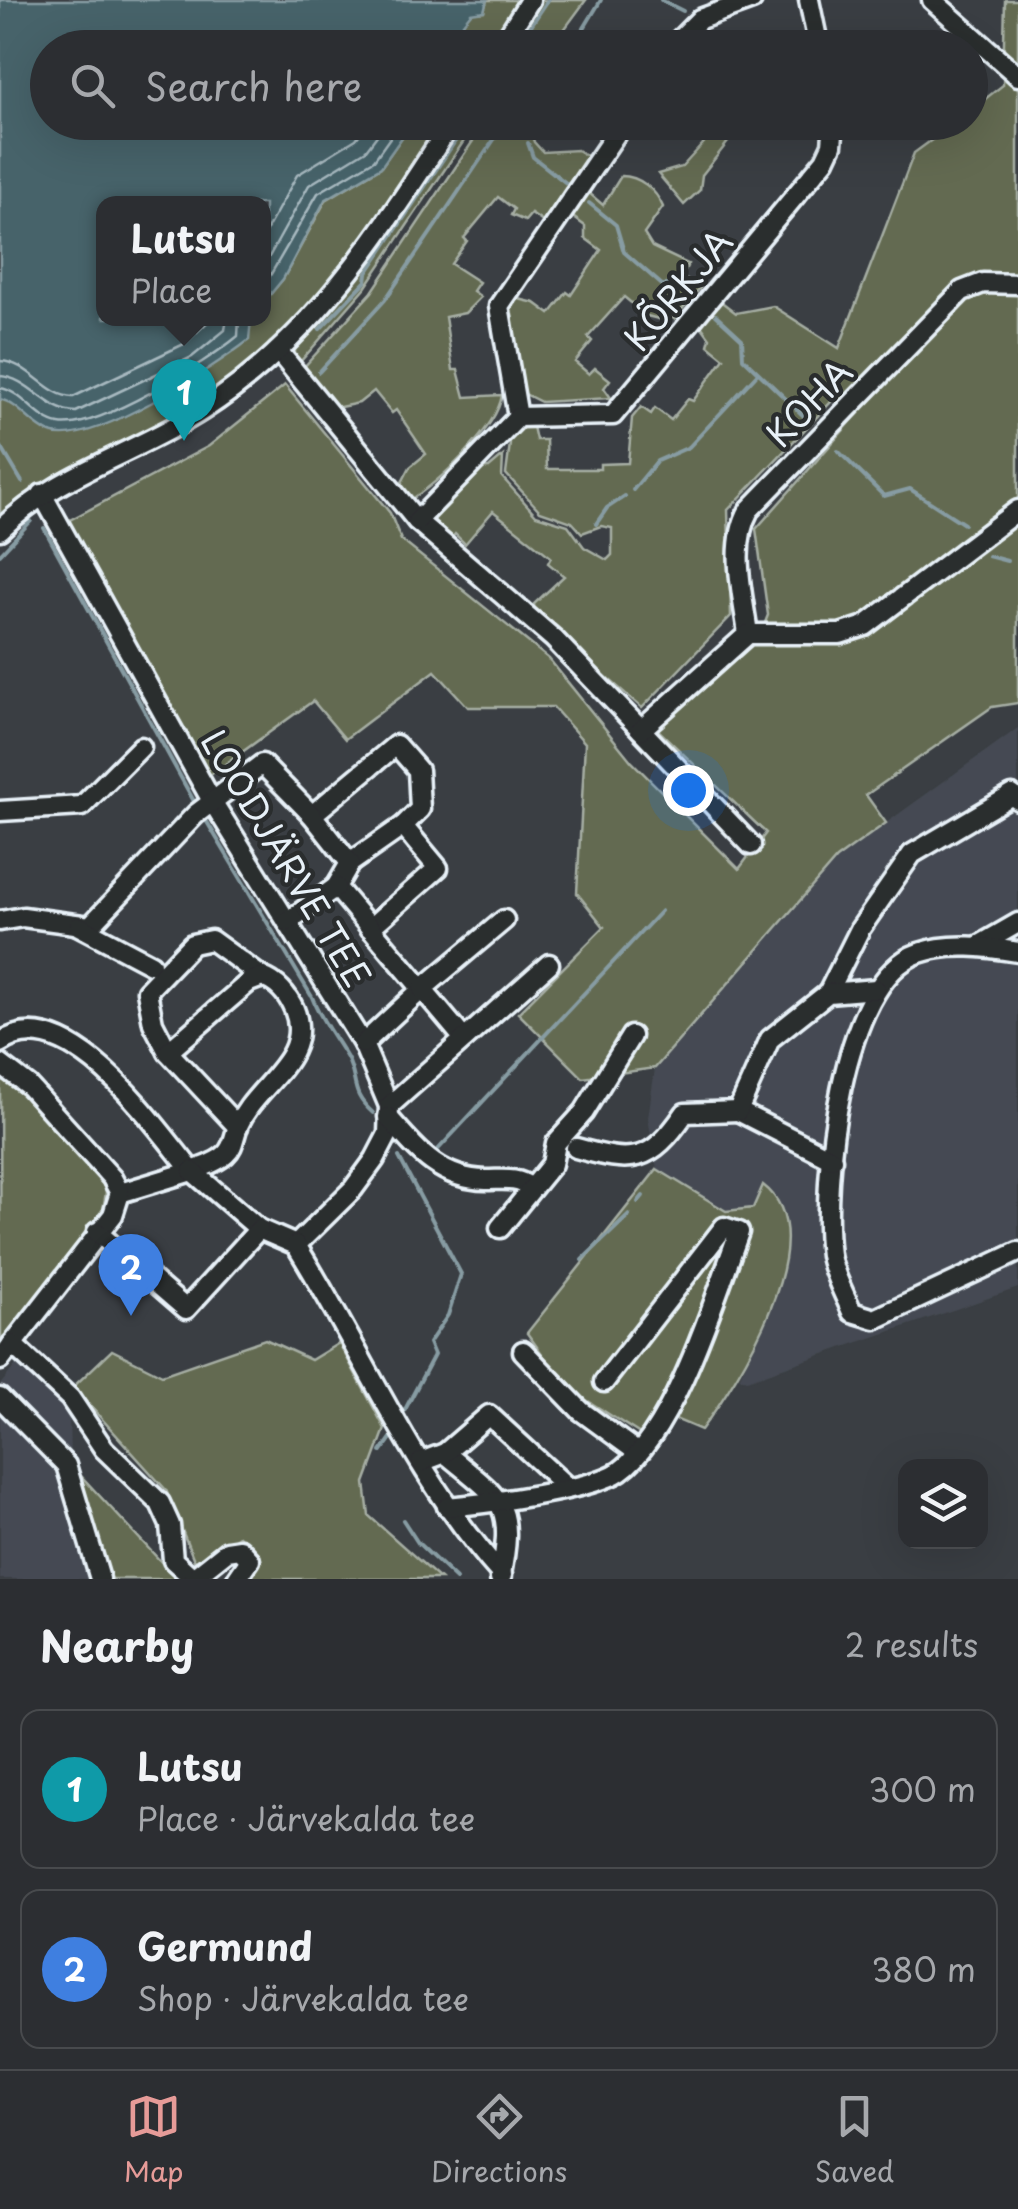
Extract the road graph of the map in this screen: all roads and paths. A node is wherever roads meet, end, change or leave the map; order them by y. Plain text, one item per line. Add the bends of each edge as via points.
1 (530, 0) edge
2 (752, 0) edge
3 (808, 0) edge
4 (932, 0) edge
5 (511, 30) edge
6 (690, 30) edge
7 (814, 30) edge
8 (966, 30) edge
9 (988, 49) edge
10 (1018, 76) edge
11 (440, 140) edge
12 (612, 140) edge
13 (832, 140) edge
14 (1018, 284) edge
15 (278, 351) junction
16 (518, 417) junction
17 (42, 494) junction
18 (1018, 510) edge
19 (418, 520) junction
20 (0, 530) edge
21 (748, 634) junction
22 (642, 730) junction
23 (141, 747) dead end
24 (1018, 800) edge
25 (205, 807) junction
26 (0, 811) edge
27 (312, 814) junction
28 (403, 826) junction
29 (751, 845) dead end
30 (350, 863) junction
31 (336, 887) junction
32 (504, 920) dead end
33 (0, 921) edge
34 (287, 922) junction
35 (1018, 924) edge
36 (79, 926) junction
37 (370, 928) junction
38 (978, 946) junction
39 (1018, 952) edge
40 (150, 964) dead end
41 (549, 964) dead end
42 (262, 977) junction
43 (422, 988) junction
44 (876, 989) junction
45 (828, 993) junction
46 (631, 1036) dead end
47 (464, 1039) junction
48 (0, 1043) edge
49 (362, 1044) junction
50 (168, 1052) junction
51 (0, 1064) edge
52 (738, 1111) junction
53 (388, 1112) junction
54 (579, 1116) junction
55 (238, 1126) junction
56 (576, 1148) junction
57 (832, 1158) junction
58 (552, 1164) junction
59 (192, 1171) junction
60 (532, 1188) junction
61 (120, 1193) junction
62 (500, 1228) dead end
63 (258, 1229) junction
64 (98, 1232) junction
65 (296, 1245) junction
66 (1018, 1252) edge
67 (12, 1344) junction
68 (523, 1352) dead end
69 (0, 1360) edge
70 (604, 1382) dead end
71 (0, 1398) edge
72 (637, 1452) junction
73 (445, 1453) junction
74 (422, 1462) junction
75 (567, 1487) junction
76 (503, 1502) junction
77 (448, 1507) junction
78 (501, 1577) edge
79 (100, 1579) edge
80 (193, 1579) edge
81 (237, 1579) edge

1 - 5 street
2 - 6 street
3 - 7 street
4 - 8 street
9 - 10 street
11 - 15 street via 370,249
12 - 16 street via 500,306
13 - 16 street, KÕRKJA via 826,160 613,414
14 - 21 street, KOHA via 984,283 962,291 749,510 738,544
15 - 17 street via 204,409
15 - 19 street
16 - 19 street
17 - 20 street
17 - 25 street, LOODJÄRVE TEE
18 - 21 street via 865,626 840,634
19 - 22 street via 554,639
21 - 22 street
22 - 29 street
23 - 26 street via 82,806
24 - 45 street via 1012,795 912,854 860,929
25 - 27 street via 262,764
25 - 34 street, LOODJÄRVE TEE
25 - 36 street via 90,926
27 - 28 street via 396,745 418,770 420,809
27 - 30 street
28 - 30 street
28 - 37 street via 438,868
30 - 31 street
31 - 34 street
31 - 37 street
32 - 43 street
33 - 36 street via 23,917
34 - 49 street, LOODJÄRVE TEE
35 - 38 street
36 - 40 street
37 - 43 street
38 - 39 street
38 - 44 street via 917,953
41 - 47 street
42 - 50 street
42 - 50 street via 211,940 192,944 147,991
42 - 55 street via 288,997 300,1024 299,1042
43 - 47 street
43 - 49 street
44 - 45 street
44 - 57 street via 842,1074
45 - 52 street via 770,1040
46 - 54 street
47 - 53 street
48 - 59 street via 32,1036 73,1042 126,1092
49 - 53 street, LOODJÄRVE TEE
50 - 55 street
51 - 61 street via 29,1086
52 - 56 street via 686,1113 651,1153 632,1160
52 - 57 street
53 - 60 street via 436,1168
53 - 65 street via 388,1134 354,1189
54 - 56 street via 582,1140
54 - 58 street via 556,1143
55 - 59 street via 237,1141 220,1162
56 - 58 street
57 - 66 street via 830,1258 852,1312 875,1318
58 - 60 street
59 - 61 street
59 - 63 street
60 - 62 street
61 - 64 street
63 - 64 street via 186,1309
63 - 65 street
64 - 67 street
65 - 74 street via 344,1322 391,1421
67 - 69 street
67 - 80 street via 70,1398 104,1449 160,1503 173,1560
68 - 72 street via 581,1411
70 - 72 street via 724,1228 739,1232 699,1339 654,1433
71 - 79 street via 66,1465
72 - 75 street via 618,1472
73 - 74 street
73 - 75 street via 489,1414
73 - 76 street
74 - 77 street
75 - 76 street
76 - 77 street
76 - 78 street
77 - 78 street
80 - 81 street via 227,1551 240,1549 250,1560

